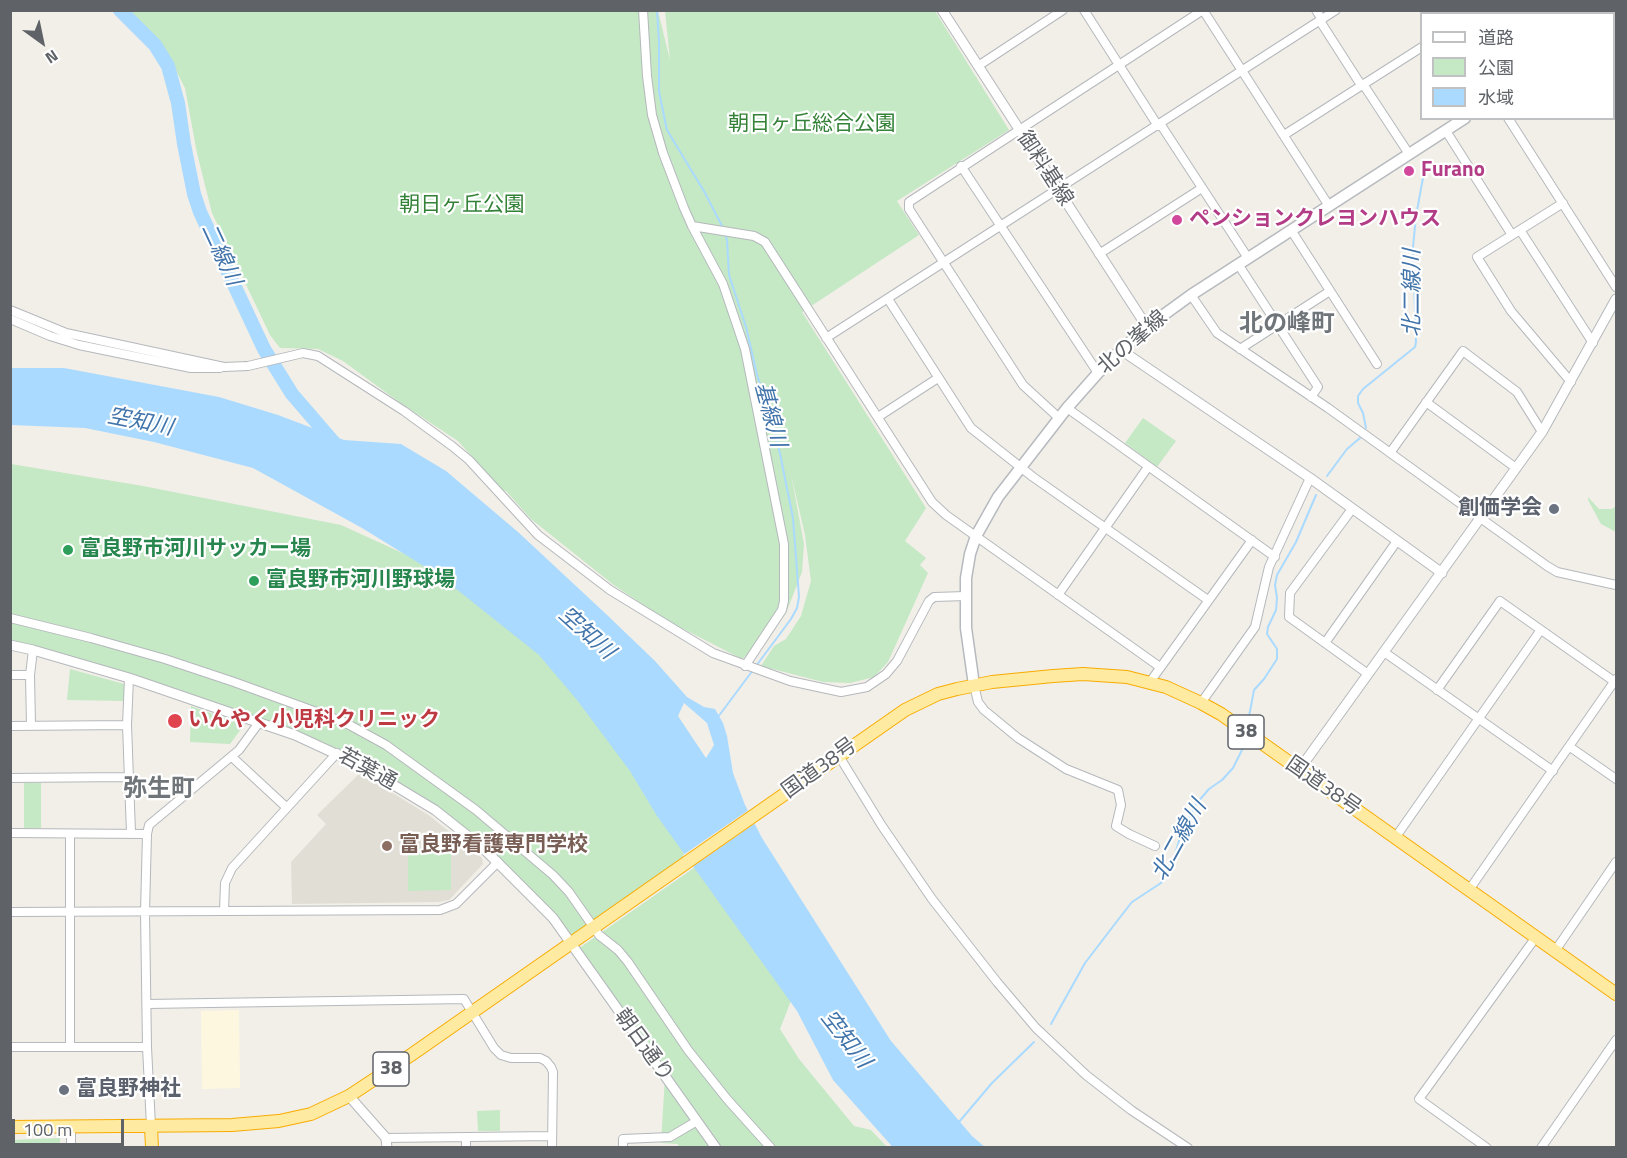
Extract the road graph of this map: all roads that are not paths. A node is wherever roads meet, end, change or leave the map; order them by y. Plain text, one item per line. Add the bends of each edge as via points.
1 (643, 10) edge
2 (942, 10) edge
3 (1063, 10) edge
4 (1084, 10) edge
5 (1316, 10) edge
6 (1336, 10) edge
7 (1203, 11) edge
8 (1321, 20) junction
9 (1420, 48) edge
10 (1119, 64) junction
11 (978, 66) junction
12 (1242, 72) junction
13 (1362, 84) junction
14 (1462, 120) edge
15 (1509, 120) edge
16 (1160, 125) junction
17 (1019, 129) junction
18 (1446, 131) junction
19 (1284, 135) junction
20 (1409, 154) junction
21 (961, 166) junction
22 (1202, 188) junction
23 (1057, 189) junction
24 (1563, 203) junction
25 (1329, 206) junction
26 (692, 226) junction
27 (1000, 227) junction
28 (1291, 230) junction
29 (1520, 230) junction
30 (1512, 235) junction
31 (1099, 254) junction
32 (1243, 261) junction
33 (944, 263) junction
34 (1617, 286) edge
35 (1330, 291) junction
36 (1191, 295) junction
37 (888, 299) junction
38 (1617, 299) edge
39 (10, 310) edge
40 (10, 319) edge
41 (1277, 325) junction
42 (1147, 327) junction
43 (826, 338) junction
44 (1593, 343) junction
45 (1240, 349) junction
46 (1121, 350) junction
47 (1377, 364) dead end
48 (224, 367) junction
49 (1098, 373) junction
50 (938, 378) junction
51 (1571, 382) junction
52 (1311, 397) junction
53 (1426, 402) junction
54 (1067, 408) junction
55 (878, 417) junction
56 (1059, 418) junction
57 (1542, 432) junction
58 (1390, 453) junction
59 (1021, 467) junction
60 (1148, 467) junction
61 (1516, 468) junction
62 (1310, 478) junction
63 (1352, 509) junction
64 (1480, 519) junction
65 (1105, 528) junction
66 (976, 536) junction
67 (1252, 540) junction
68 (1398, 541) junction
69 (1275, 556) junction
70 (1442, 573) junction
71 (1617, 585) edge
72 (1058, 595) junction
73 (966, 596) junction
74 (1208, 600) junction
75 (10, 618) edge
76 (1540, 631) junction
77 (1325, 643) junction
78 (10, 645) edge
79 (33, 650) junction
80 (1384, 652) junction
81 (745, 666) junction
82 (1160, 667) junction
83 (1368, 674) junction
84 (10, 675) edge
85 (30, 675) junction
86 (129, 678) junction
87 (1616, 680) edge
88 (1150, 682) junction
89 (974, 685) junction
90 (1437, 690) junction
91 (1201, 703) junction
92 (1479, 719) junction
93 (127, 724) junction
94 (258, 724) junction
95 (10, 726) edge
96 (31, 726) junction
97 (1570, 747) junction
98 (337, 753) junction
99 (839, 756) junction
100 (232, 757) junction
101 (1299, 770) junction
102 (1553, 771) junction
103 (129, 777) junction
104 (10, 778) edge
105 (1617, 779) edge
106 (286, 807) junction
107 (10, 833) edge
108 (131, 833) junction
109 (70, 834) junction
110 (147, 834) junction
111 (1395, 838) junction
112 (1155, 846) dead end
113 (498, 862) junction
114 (1617, 862) edge
115 (1469, 890) junction
116 (69, 911) junction
117 (224, 911) junction
118 (10, 912) edge
119 (145, 912) junction
120 (596, 926) junction
121 (1536, 937) junction
122 (570, 944) junction
123 (1555, 951) junction
124 (1617, 994) edge
125 (147, 1004) junction
126 (473, 1011) junction
127 (1617, 1040) edge
128 (10, 1047) edge
129 (70, 1047) junction
130 (147, 1047) junction
131 (349, 1096) junction
132 (697, 1121) junction
133 (151, 1126) junction
134 (10, 1127) edge
135 (71, 1127) junction
136 (552, 1136) junction
137 (466, 1137) junction
138 (387, 1143) edge
139 (70, 1148) edge
140 (152, 1148) edge
141 (466, 1148) edge
142 (552, 1148) edge
143 (623, 1148) edge
144 (716, 1148) edge
145 (771, 1148) edge
146 (1188, 1148) edge
147 (1487, 1148) edge
148 (1541, 1148) edge

1 - 26 street via 652,115
2 - 11 street, 御料基線
3 - 11 street
4 - 10 street
5 - 8 street
6 - 8 street
7 - 10 street
7 - 12 street
8 - 12 street
8 - 13 street
9 - 13 street
10 - 16 street
10 - 17 street
11 - 17 street, 御料基線
12 - 16 street
12 - 19 street
13 - 19 street
13 - 20 street
14 - 18 main road, 北の峯線
15 - 24 street
16 - 22 street
16 - 23 street
17 - 21 street
17 - 23 street, 御料基線
18 - 20 main road, 北の峯線
18 - 30 street
19 - 25 street
20 - 25 main road, 北の峯線
21 - 27 street
21 - 33 street via 909,202 909,209
22 - 31 street
22 - 32 street
23 - 27 street
23 - 31 street, 御料基線
24 - 29 street
24 - 34 street
25 - 28 main road, 北の峯線
26 - 43 street via 754,236 765,242
26 - 81 street via 723,284 745,349 784,544 782,610
27 - 33 street
27 - 49 street
28 - 32 main road, 北の峯線
28 - 35 street
29 - 30 street
29 - 44 street
30 - 51 street via 1477,257 1511,311
31 - 42 street, 御料基線
32 - 36 main road, 北の峯線
32 - 41 street
33 - 37 street
33 - 56 street via 1023,385
35 - 41 street
35 - 47 street
36 - 42 main road, 北の峯線
36 - 45 street via 1216,333
37 - 43 street
37 - 50 street
38 - 44 street
39 - 48 street via 75,335
40 - 48 street via 86,346 190,368
41 - 45 street
41 - 52 street via 1318,387
42 - 46 main road, 北の峯線
43 - 55 street
44 - 51 street
45 - 52 street
46 - 49 main road, 北の峯線
46 - 62 street
48 - 81 street via 237,368 303,353 318,356 404,411 469,460 538,535 610,590 713,654
49 - 54 main road, 北の峯線
50 - 55 street
50 - 59 street via 971,428
51 - 57 street
52 - 58 street
53 - 57 street via 1463,351 1516,392
53 - 58 street
53 - 61 street
54 - 56 main road, 北の峯線
54 - 60 street
55 - 66 street via 932,502
56 - 59 main road, 北の峯線
57 - 61 street
58 - 64 street
59 - 65 street
59 - 66 main road, 北の峯線
60 - 65 street
60 - 67 street
61 - 64 street
62 - 63 street
62 - 69 street
63 - 68 street
63 - 77 street via 1290,593 1289,617
64 - 70 street
64 - 71 street via 1557,572
65 - 72 street
65 - 74 street
66 - 72 street
66 - 73 main road, 北の峯線
67 - 69 street
67 - 74 street
68 - 70 street
68 - 77 street
69 - 91 street via 1255,627
70 - 80 street
72 - 82 street
73 - 81 street via 934,597 929,601 897,661 867,687 841,692
73 - 89 main road, 北の峯線
74 - 82 street
75 - 120 street via 165,659 344,722 386,745 476,810 553,875
76 - 87 street
76 - 90 street via 1500,602
76 - 92 street
77 - 83 street
78 - 79 street, 若葉通
79 - 85 street
79 - 86 street, 若葉通
80 - 83 street
80 - 90 street
82 - 88 street
83 - 101 street
84 - 85 street
85 - 96 street
86 - 93 street
86 - 94 street, 若葉通
87 - 97 street
88 - 89 highway, 国道38号 / 38 via 1083,674
88 - 91 highway, 国道38号 / 38
89 - 99 highway, 国道38号 / 38 via 920,702
89 - 112 street via 984,710 1018,738 1066,769 1118,790 1122,805 1116,826
90 - 92 street
91 - 101 highway, 国道38号 / 38
92 - 102 street
92 - 111 street
93 - 96 street
93 - 103 street
94 - 98 street, 若葉通
94 - 100 street
95 - 96 street
97 - 102 street
97 - 105 street
98 - 106 street
98 - 113 street, 若葉通 via 435,810
99 - 120 highway, 国道38号 / 38
99 - 146 street via 932,899 1036,1028 1086,1075
100 - 106 street
100 - 110 street via 149,825
101 - 111 highway, 国道38号 / 38
102 - 115 street
103 - 104 street
103 - 108 street
106 - 117 street via 232,868 225,883
107 - 109 street
108 - 109 street
108 - 110 street
109 - 116 street
110 - 119 street
111 - 115 highway, 国道38号 / 38
113 - 117 street via 456,904 440,910
113 - 122 street, 若葉通 via 539,901
114 - 123 street
115 - 121 highway, 国道38号 / 38
116 - 118 street
116 - 119 street
116 - 129 street
117 - 119 street
119 - 125 street
120 - 122 highway, 国道38号 / 38
120 - 145 street via 598,935 628,962 688,1050
121 - 123 highway, 国道38号 / 38
121 - 147 street via 1419,1099
122 - 126 highway, 国道38号 / 38
122 - 132 street, 朝日通り
123 - 124 highway, 国道38号 / 38
125 - 126 street via 464,999
125 - 130 street
126 - 131 highway, 国道38号 / 38
126 - 136 street via 501,1055 540,1058 551,1066
127 - 148 street
128 - 129 street
129 - 130 street
130 - 133 street
131 - 133 highway, 国道38号 / 38 via 311,1114 279,1121
131 - 138 street
132 - 143 street via 670,1137 623,1139
132 - 144 street, 朝日通り
133 - 135 highway, 国道38号 / 38
133 - 140 highway
134 - 135 highway, 国道38号 / 38
135 - 139 street
136 - 137 street
136 - 142 street
137 - 138 street
137 - 141 street

